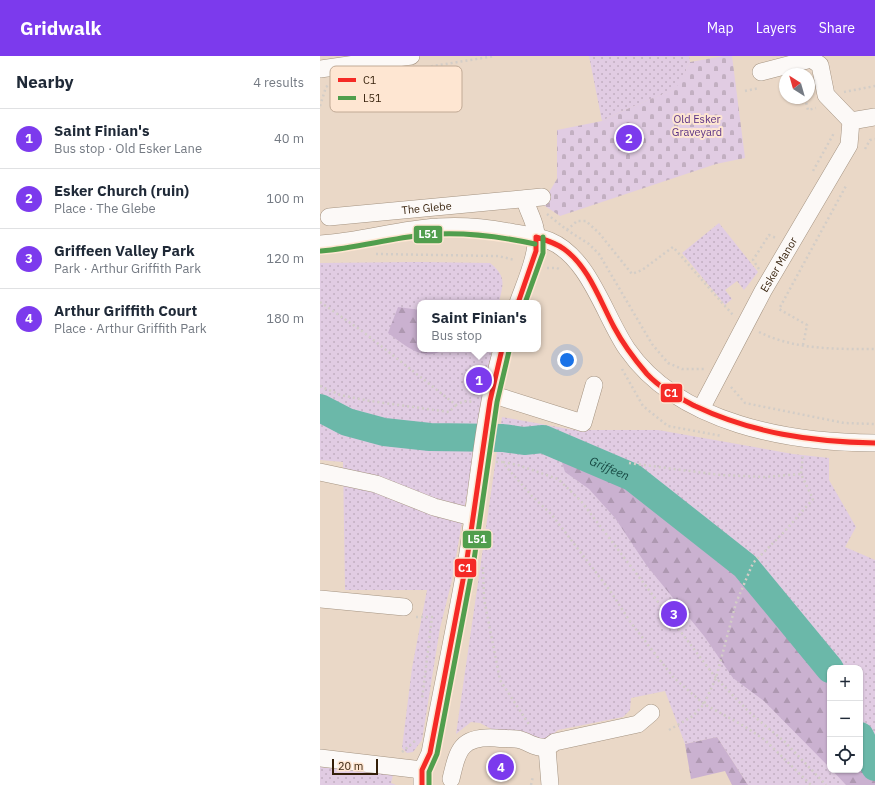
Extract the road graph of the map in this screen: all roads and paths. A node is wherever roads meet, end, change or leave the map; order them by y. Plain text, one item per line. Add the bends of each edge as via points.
1 (322, 56) edge
2 (411, 56) edge
3 (320, 64) edge
4 (352, 66) edge
5 (320, 69) edge
6 (330, 70) edge
7 (761, 72) dead end
8 (875, 86) edge
9 (838, 93) dead end
10 (806, 104) edge
11 (819, 107) dead end
12 (875, 117) edge
13 (844, 123) junction
14 (875, 139) edge
15 (863, 154) dead end
16 (811, 175) dead end
17 (848, 181) dead end
18 (542, 197) dead end
19 (525, 199) junction
20 (329, 217) dead end
21 (567, 230) dead end
22 (781, 232) dead end
23 (536, 237) junction
24 (320, 244) edge
25 (370, 254) dead end
26 (515, 260) dead end
27 (761, 272) dead end
28 (519, 300) edge
29 (320, 302) edge
30 (738, 312) dead end
31 (758, 329) dead end
32 (804, 345) junction
33 (875, 349) edge
34 (501, 352) edge
35 (594, 385) dead end
36 (730, 385) dead end
37 (320, 386) edge
38 (490, 399) junction
39 (456, 405) junction
40 (701, 409) junction
41 (875, 424) edge
42 (875, 443) edge
43 (803, 450) dead end
44 (491, 462) dead end
45 (502, 462) junction
46 (629, 463) dead end
47 (320, 472) edge
48 (801, 474) junction
49 (472, 518) junction
50 (483, 563) dead end
51 (320, 598) edge
52 (408, 611) joint
53 (716, 678) junction
54 (704, 704) junction
55 (422, 705) dead end
56 (651, 713) dead end
57 (669, 730) dead end
58 (534, 733) dead end
59 (418, 739) dead end
60 (547, 748) junction
61 (397, 755) dead end
62 (320, 758) edge
63 (422, 777) edge
64 (451, 779) dead end
65 (550, 785) edge
66 (811, 785) edge
67 (826, 785) edge

1 - 3 street
2 - 4 street
5 - 6 street
7 - 13 street via 811,59 820,65 826,95
8 - 9 path
10 - 11 path via 808,110
12 - 13 street
13 - 16 path
13 - 40 street, Esker Manor via 849,145 763,291
14 - 15 path via 870,140
17 - 32 path via 779,309 807,325
18 - 19 street, The Glebe
19 - 20 street, The Glebe
19 - 23 street via 536,229
21 - 30 path via 577,221 586,221 632,274 642,270 673,247 734,317
22 - 27 path via 777,239 769,235 753,260
23 - 24 street via 501,230 437,227
23 - 28 street via 536,251
23 - 40 street via 568,251 579,265 628,350 646,373 661,387
25 - 26 path via 498,256
29 - 39 path via 362,331
31 - 32 path via 760,333
32 - 33 path via 825,350
34 - 38 street
35 - 38 street via 582,423
36 - 41 path via 745,403 844,423
37 - 39 path via 340,395 370,402 449,412
38 - 39 path via 464,401
38 - 49 street
40 - 42 street via 755,430 806,438
43 - 48 path
44 - 45 path
45 - 53 path via 558,479 581,501
45 - 54 path via 552,515 674,678
46 - 48 path via 720,475 765,477
47 - 49 street via 376,484 434,507
48 - 53 path via 813,499 753,563 736,603
49 - 63 street via 467,559 430,753
50 - 58 path via 484,599 500,680
51 - 52 street
52 - 55 path via 432,618
53 - 54 path
53 - 67 path via 750,713 785,742
54 - 57 path via 693,716
54 - 66 path via 765,740
56 - 60 street via 638,724 554,742
59 - 61 path
60 - 64 street via 534,747 520,740 484,737 472,739 458,753
60 - 65 street
62 - 63 street

